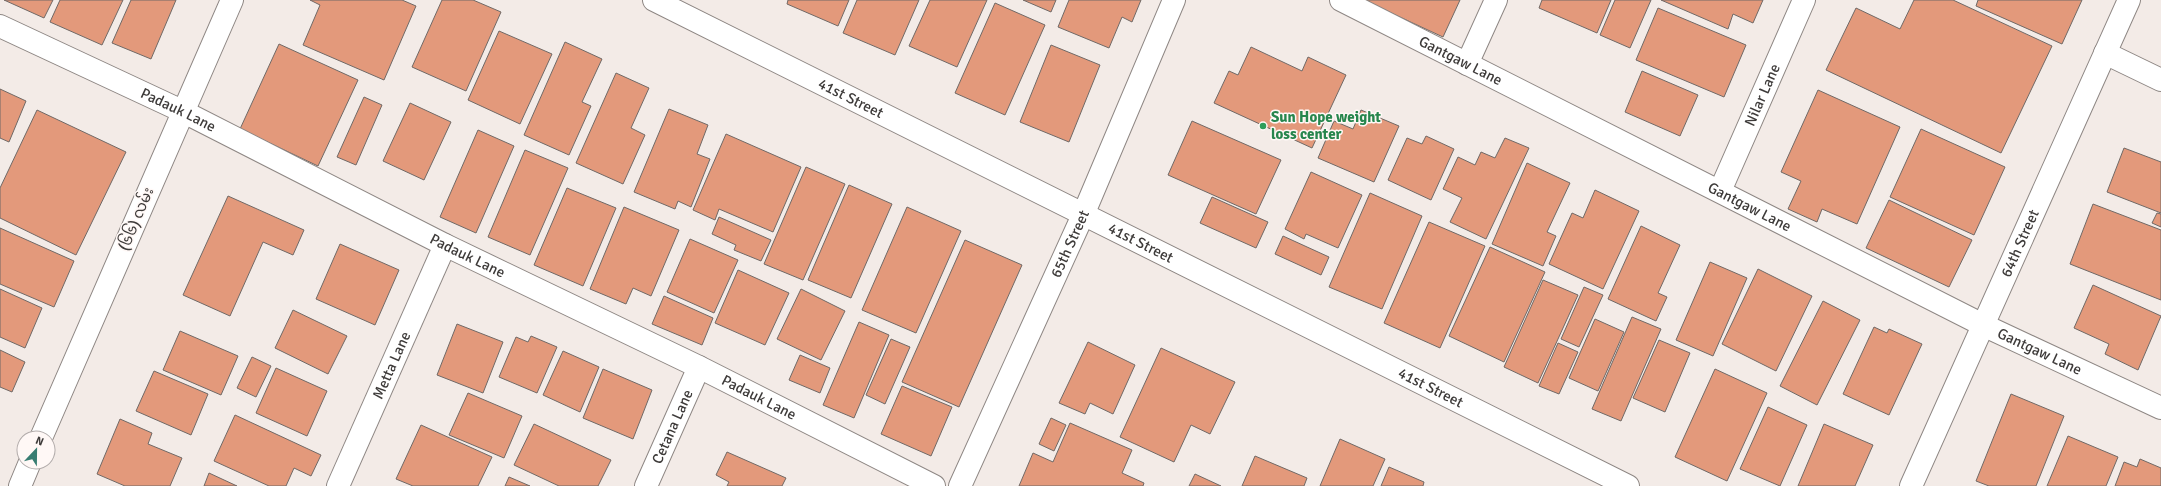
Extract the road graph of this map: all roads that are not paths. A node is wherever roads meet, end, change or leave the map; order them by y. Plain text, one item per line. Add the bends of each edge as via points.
1 (232, 0) edge
2 (654, 0) edge
3 (1174, 0) edge
4 (1341, 0) edge
5 (1496, 0) edge
6 (1804, 0) edge
7 (2129, 0) edge
8 (0, 26) edge
9 (2105, 53) junction
10 (1467, 64) junction
11 (2161, 80) edge
12 (182, 111) junction
13 (1720, 191) junction
14 (1083, 215) junction
15 (446, 245) junction
16 (1983, 324) junction
17 (699, 367) junction
18 (2161, 408) edge
19 (44, 430) edge
20 (27, 470) edge
21 (20, 486) edge
22 (338, 486) edge
23 (646, 486) edge
24 (934, 486) edge
25 (960, 486) edge
26 (1628, 486) edge
27 (1911, 486) edge

1 - 12 street, (၆၆) လမ်း
2 - 14 street, 41st Street
3 - 14 street, 65th Street
4 - 10 street, Gantgaw Lane
5 - 10 street
6 - 13 street, Nilar Lane
7 - 9 street, 64th Street
8 - 12 street, Padauk Lane
9 - 11 street
9 - 16 street, 64th Street
10 - 13 street, Gantgaw Lane
12 - 15 street, Padauk Lane
12 - 19 street, (၆၆) လမ်း
13 - 16 street, Gantgaw Lane
14 - 25 street, 65th Street
14 - 26 street, 41st Street
15 - 17 street, Padauk Lane
15 - 22 street, Metta Lane
16 - 18 street, Gantgaw Lane
16 - 27 street, 64th Street
17 - 23 street, Cetana Lane
17 - 24 street, Padauk Lane
20 - 21 street

